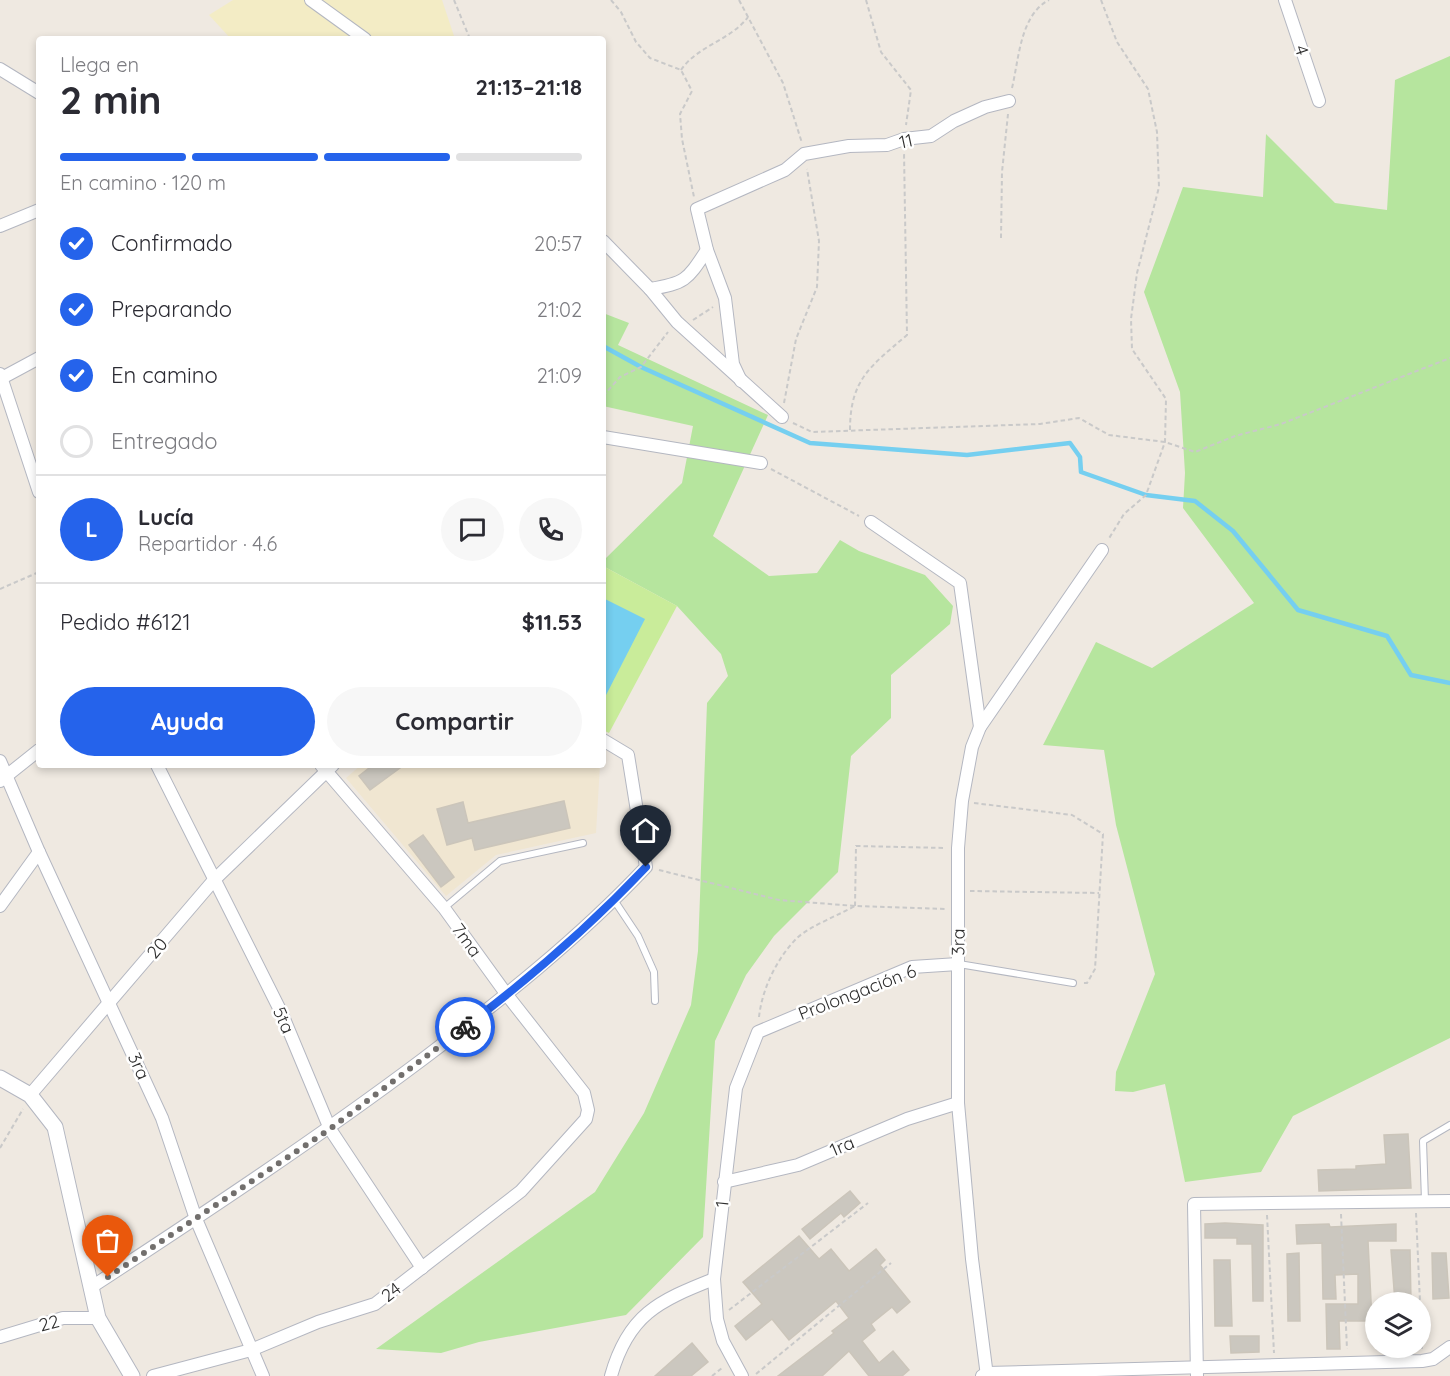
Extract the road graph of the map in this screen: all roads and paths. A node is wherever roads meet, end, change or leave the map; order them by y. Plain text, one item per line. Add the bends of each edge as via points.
1 (311, 0) edge
2 (454, 0) edge
3 (611, 0) edge
4 (739, 0) edge
5 (866, 0) edge
6 (1049, 0) edge
7 (1101, 0) edge
8 (1285, 0) edge
9 (748, 16) junction
10 (361, 36) edge
11 (470, 36) edge
12 (0, 69) edge
13 (681, 70) junction
14 (36, 91) edge
15 (1319, 100) dead end
16 (1009, 101) junction
17 (904, 139) junction
18 (804, 154) junction
19 (697, 209) junction
20 (36, 211) edge
21 (0, 226) edge
22 (1001, 238) dead end
23 (606, 244) edge
24 (707, 250) junction
25 (650, 289) junction
26 (725, 298) junction
27 (677, 321) junction
28 (1450, 358) edge
29 (36, 360) edge
30 (1, 377) edge
31 (741, 381) junction
32 (606, 393) edge
33 (782, 417) junction
34 (850, 431) junction
35 (606, 437) edge
36 (1165, 442) junction
37 (761, 463) joint
38 (36, 483) edge
39 (871, 522) joint
40 (1102, 550) joint
41 (36, 573) edge
42 (0, 589) edge
43 (980, 727) junction
44 (606, 742) edge
45 (36, 752) edge
46 (0, 761) edge
47 (158, 768) edge
48 (325, 768) edge
49 (327, 768) edge
50 (3, 778) edge
51 (962, 801) junction
52 (583, 843) dead end
53 (958, 848) junction
54 (39, 852) junction
55 (646, 867) junction
56 (214, 880) junction
57 (958, 891) junction
58 (1099, 893) junction
59 (614, 900) junction
60 (0, 906) edge
61 (855, 906) junction
62 (444, 908) junction
63 (959, 909) junction
64 (958, 964) junction
65 (1073, 983) joint
66 (507, 996) junction
67 (656, 1002) dead end
68 (111, 1003) junction
69 (758, 1032) junction
70 (0, 1078) edge
71 (30, 1095) junction
72 (958, 1103) junction
73 (581, 1125) joint
74 (1450, 1125) edge
75 (330, 1129) junction
76 (0, 1148) edge
77 (724, 1182) junction
78 (1420, 1201) junction
79 (1450, 1201) edge
80 (1340, 1202) junction
81 (868, 1203) dead end
82 (1266, 1203) junction
83 (196, 1219) junction
84 (891, 1263) dead end
85 (422, 1268) junction
86 (714, 1279) junction
87 (90, 1288) junction
88 (1420, 1292) edge
89 (98, 1318) junction
90 (717, 1319) junction
91 (0, 1336) edge
92 (1450, 1347) edge
93 (251, 1350) junction
94 (1428, 1360) joint
95 (1348, 1362) junction
96 (1274, 1363) junction
97 (1197, 1372) edge
98 (985, 1375) edge
99 (132, 1376) edge
100 (153, 1376) edge
101 (263, 1376) edge
102 (611, 1376) edge
103 (742, 1376) edge
104 (753, 1376) edge

1 - 10 street
2 - 11 path
3 - 13 path via 650,58
4 - 9 path
5 - 17 path via 881,52 911,90
6 - 16 path via 1034,11 1026,29
7 - 36 path via 1117,42 1148,89 1157,132 1159,187 1137,273 1131,319 1132,349 1166,399
8 - 15 street, 4
9 - 13 path via 740,27 690,59
9 - 18 path via 783,83 799,126
12 - 14 street
13 - 19 path via 692,91 680,114
16 - 17 street, 11 via 985,107 931,136
16 - 22 path
17 - 18 street, 11 via 887,145 849,146
17 - 34 path via 907,335 872,365 854,390
18 - 19 street, 11 via 784,170
18 - 33 path via 819,241 817,286 796,339
19 - 24 street
20 - 21 street
23 - 25 street
24 - 25 street via 692,273 678,285
24 - 26 street
25 - 27 street
26 - 27 path via 695,320
26 - 31 street via 733,364
27 - 31 street
27 - 32 path via 641,367 620,377
28 - 36 path via 1281,424 1195,452
29 - 30 street
30 - 38 street
31 - 33 street
33 - 34 path via 812,432
34 - 36 path via 1040,424 1079,417 1109,435
35 - 37 street
36 - 40 path via 1146,495 1124,514
37 - 39 path
39 - 43 street via 960,583
40 - 43 street, 3ra
41 - 42 path
43 - 51 street, 3ra via 972,747
44 - 55 street via 628,755
45 - 50 street
46 - 50 street, 3ra
47 - 56 street, 5ta
48 - 56 street, 20
49 - 62 street, 7ma
50 - 54 street, 3ra
51 - 53 street, 3ra
51 - 58 path via 1072,814 1090,823 1103,834
52 - 62 lane via 500,861
53 - 57 street, 3ra
53 - 61 path via 856,846
54 - 60 street
54 - 68 street, 3ra
55 - 59 street
55 - 61 path via 779,900
56 - 68 street, 20
56 - 75 street, 5ta via 282,1014
57 - 58 path
57 - 63 street, 3ra
58 - 65 path via 1095,969 1087,982
59 - 66 street
59 - 67 lane via 638,936 654,972
61 - 63 path
61 - 69 path via 798,937 775,968 761,1000
62 - 66 street, 7ma
63 - 64 street, 3ra
64 - 65 lane
64 - 69 street, Prolongación 6 via 912,967
64 - 72 street, 3ra
66 - 73 street, 7ma via 584,1093 588,1110
66 - 75 street
68 - 71 street, 20
68 - 83 street, 3ra via 162,1118
69 - 77 street, 1 via 735,1089
70 - 71 street
71 - 76 path
71 - 87 street via 55,1127
72 - 77 street, 1ra via 907,1119 798,1165
72 - 98 street, 3ra
73 - 85 street, 24 via 520,1191
74 - 78 lane via 1423,1141
75 - 83 street
75 - 85 street, 5ta
77 - 86 street, 1
78 - 79 street
78 - 80 street
78 - 88 path
80 - 82 street
80 - 95 path
81 - 90 path
82 - 96 path
82 - 97 street via 1194,1204
83 - 87 street
83 - 93 street, 3ra
84 - 104 path
85 - 93 street, 24 via 375,1304
86 - 90 street, 1
86 - 102 street via 681,1292 645,1314 619,1346
87 - 89 street
89 - 91 street, 22 via 63,1318
89 - 99 street
90 - 103 street, 1 via 723,1341
92 - 94 street
93 - 100 street, 24
93 - 101 street, 3ra
94 - 95 street
95 - 96 street
96 - 97 street
97 - 98 street

